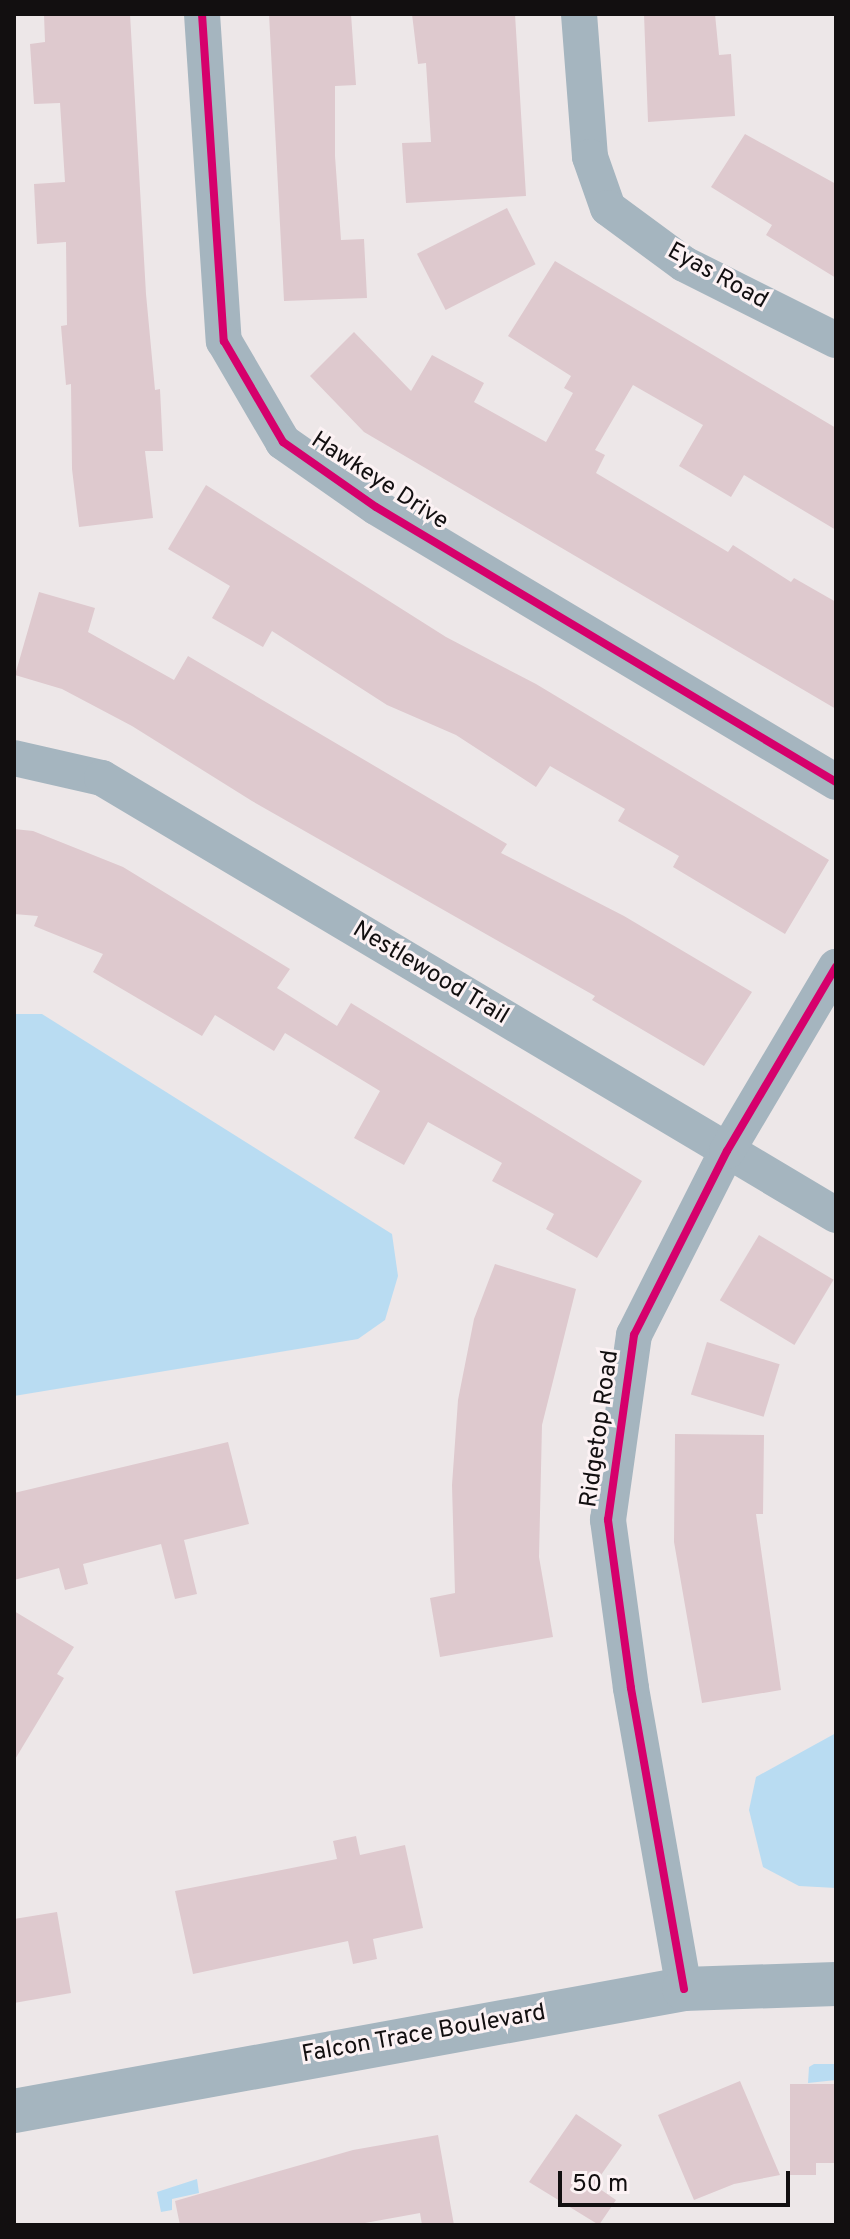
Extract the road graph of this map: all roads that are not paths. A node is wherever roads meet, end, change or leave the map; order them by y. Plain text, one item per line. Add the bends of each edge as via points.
1 (202, 14) edge
2 (579, 14) edge
3 (836, 340) edge
4 (14, 758) edge
5 (836, 782) edge
6 (836, 967) edge
7 (727, 1151) junction
8 (836, 1215) edge
9 (836, 1984) edge
10 (684, 1989) junction
11 (14, 2111) edge

1 - 5 street, Hawkeye Drive via 224,341 283,442 376,507
2 - 3 street, Eyas Road via 590,157 608,208 684,264
4 - 7 street, Nestlewood Trail via 102,778
6 - 7 street, Ridgetop Road
7 - 8 street, Nestlewood Trail
7 - 10 street, Ridgetop Road via 634,1335 608,1520 631,1688
9 - 10 street, Falcon Trace Boulevard
10 - 11 street, Falcon Trace Boulevard

